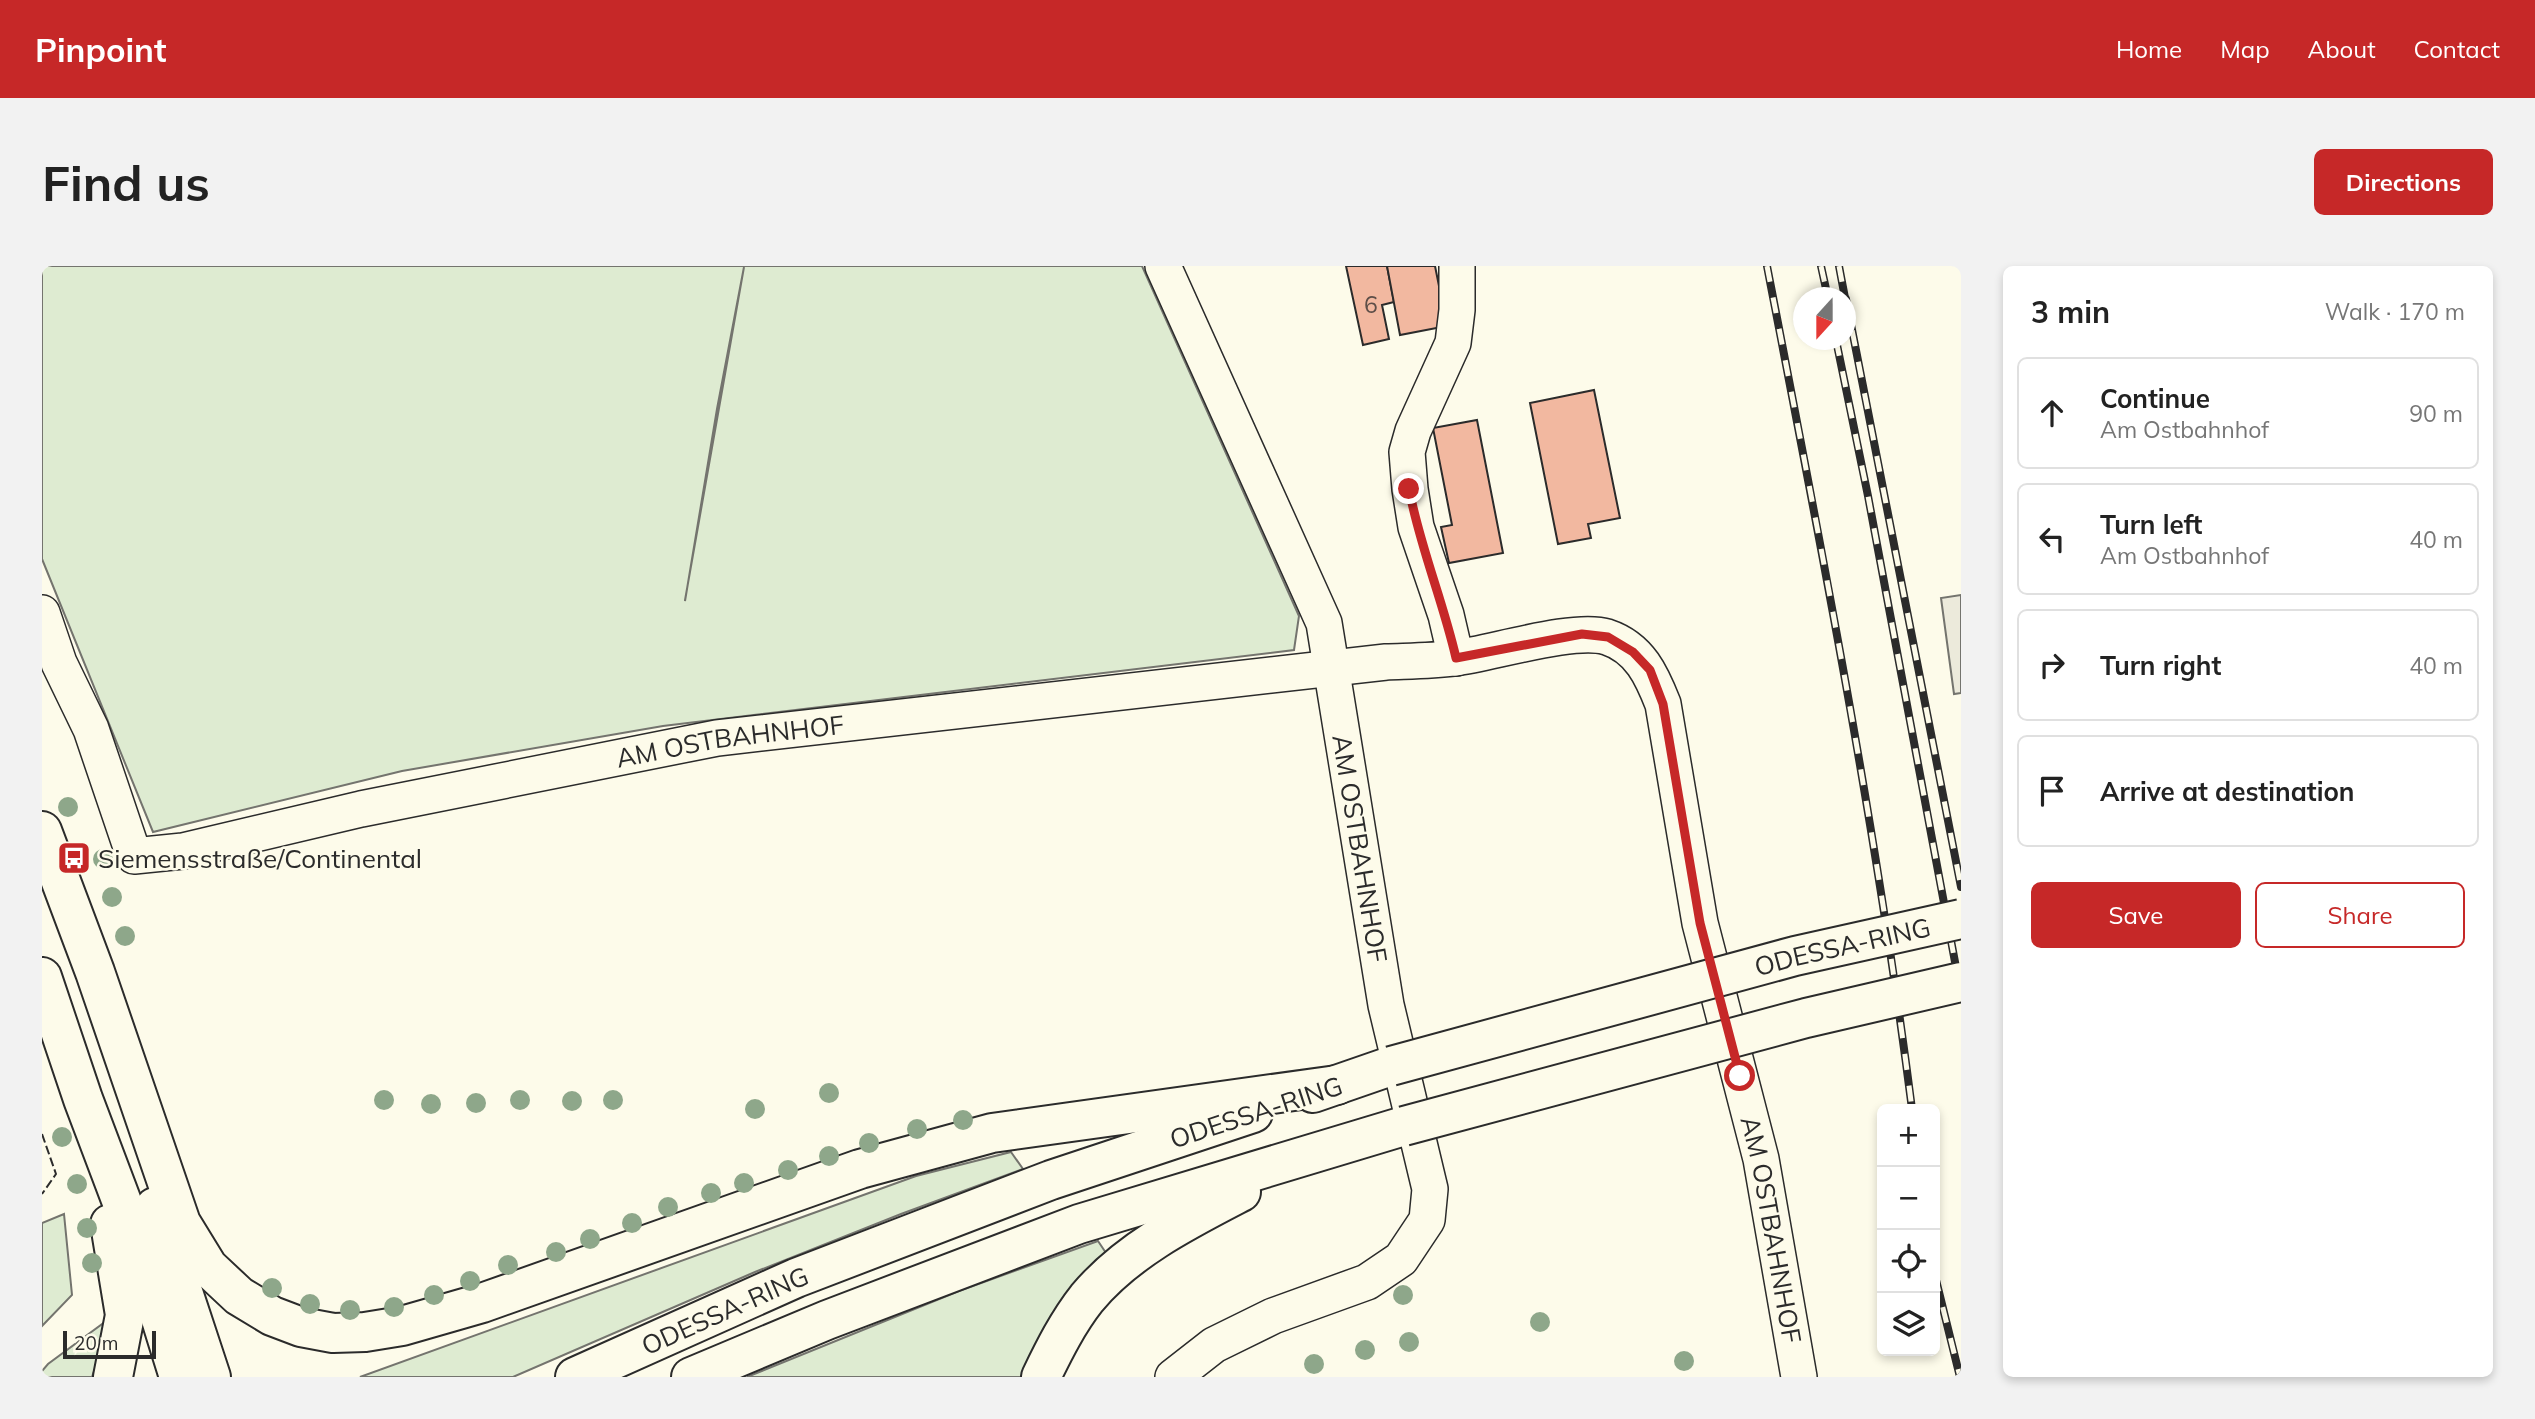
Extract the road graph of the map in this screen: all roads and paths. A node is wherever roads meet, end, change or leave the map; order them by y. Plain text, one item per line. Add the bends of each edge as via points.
1 (1163, 266) edge
2 (1457, 266) edge
3 (42, 613) edge
4 (1456, 658) junction
5 (1332, 668) junction
6 (47, 843) edge
7 (1961, 919) edge
8 (42, 977) edge
9 (1961, 982) edge
10 (1337, 1085) junction
11 (83, 1099) junction
12 (1357, 1138) junction
13 (113, 1377) edge
14 (179, 1377) edge
15 (211, 1377) edge
16 (575, 1377) edge
17 (691, 1377) edge
18 (1041, 1377) edge
19 (1173, 1377) edge
20 (1799, 1377) edge

1 - 5 street, AM OSTBAHNHOF via 1324,623
2 - 4 street via 1453,343 1407,452 1416,527
3 - 5 street, AM OSTBAHNHOF via 59,663 91,729 134,856 183,851 362,809 718,738
4 - 5 street, AM OSTBAHNHOF
4 - 20 street, AM OSTBAHNHOF via 1582,634 1608,637 1633,652 1650,670 1663,704 1700,923 1761,1158
5 - 19 street, AM OSTBAHNHOF via 1387,1005 1430,1189 1427,1220 1401,1259 1367,1282 1273,1316 1214,1345
6 - 10 highway via 181,1223 208,1267 239,1296 301,1327 333,1333 402,1326 482,1303 859,1169 992,1133
6 - 15 highway via 162,1230
7 - 10 highway, ODESSA-RING, bridge via 1795,956 1391,1066
8 - 11 highway
9 - 12 highway, ODESSA-RING, bridge via 1806,1018
10 - 16 highway, ODESSA-RING via 1051,1180 796,1278
11 - 13 highway via 125,1315
11 - 14 highway via 137,1242
12 - 17 highway, ODESSA-RING via 1079,1224
12 - 18 highway via 1180,1223 1124,1263 1088,1298

